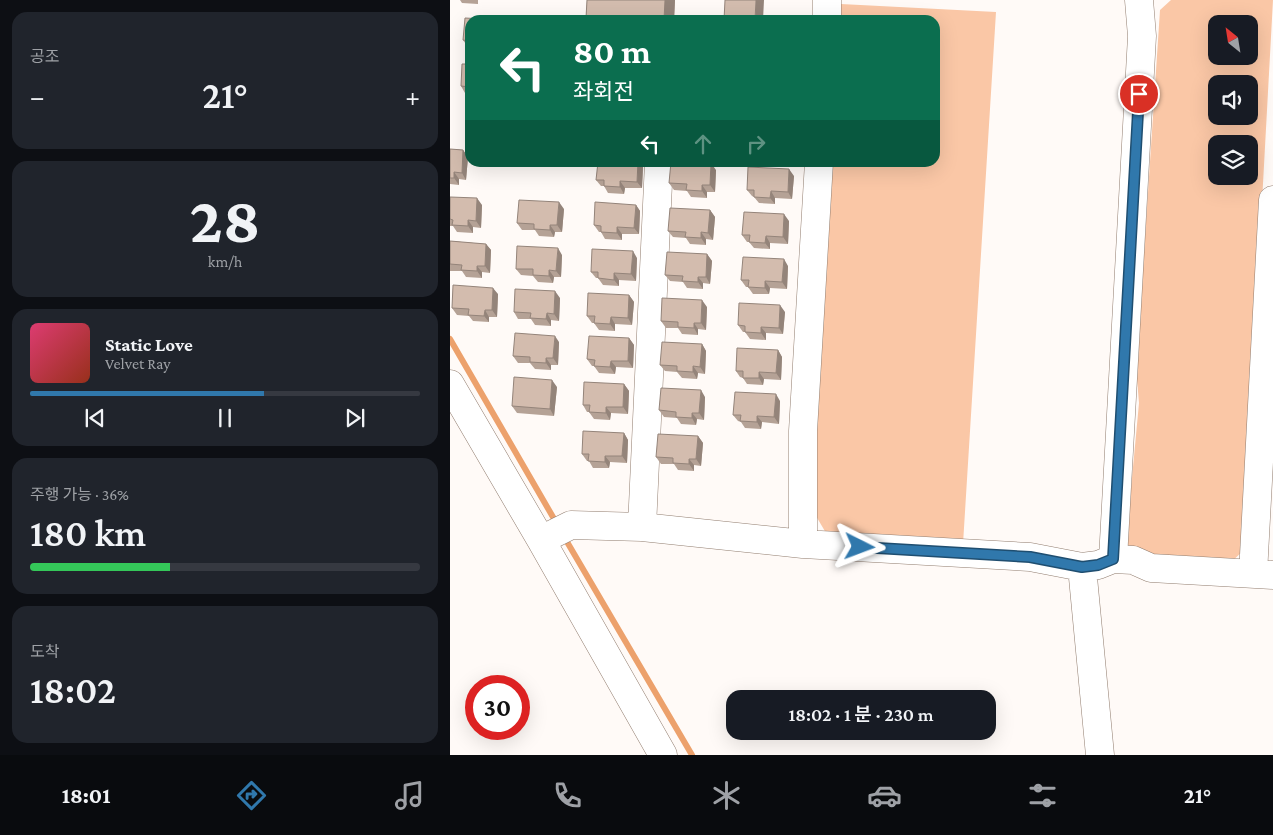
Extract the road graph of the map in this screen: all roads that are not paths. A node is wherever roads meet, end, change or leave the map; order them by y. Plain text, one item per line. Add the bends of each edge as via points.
1 (827, 0) edge
2 (1139, 0) edge
3 (827, 15) edge
4 (659, 167) edge
5 (819, 167) edge
6 (1273, 200) edge
7 (450, 384) edge
8 (642, 527) junction
9 (553, 534) junction
10 (803, 544) junction
11 (1113, 559) junction
12 (1082, 567) junction
13 (1263, 575) edge
14 (663, 755) edge
15 (1100, 755) edge

1 - 3 street
2 - 11 street via 1142,36
4 - 8 street
5 - 10 street via 804,431
6 - 13 street
7 - 9 street
8 - 9 street
8 - 10 street
9 - 14 street
10 - 12 street via 1030,557
11 - 12 street
11 - 13 street via 1133,560 1151,568
12 - 15 street

